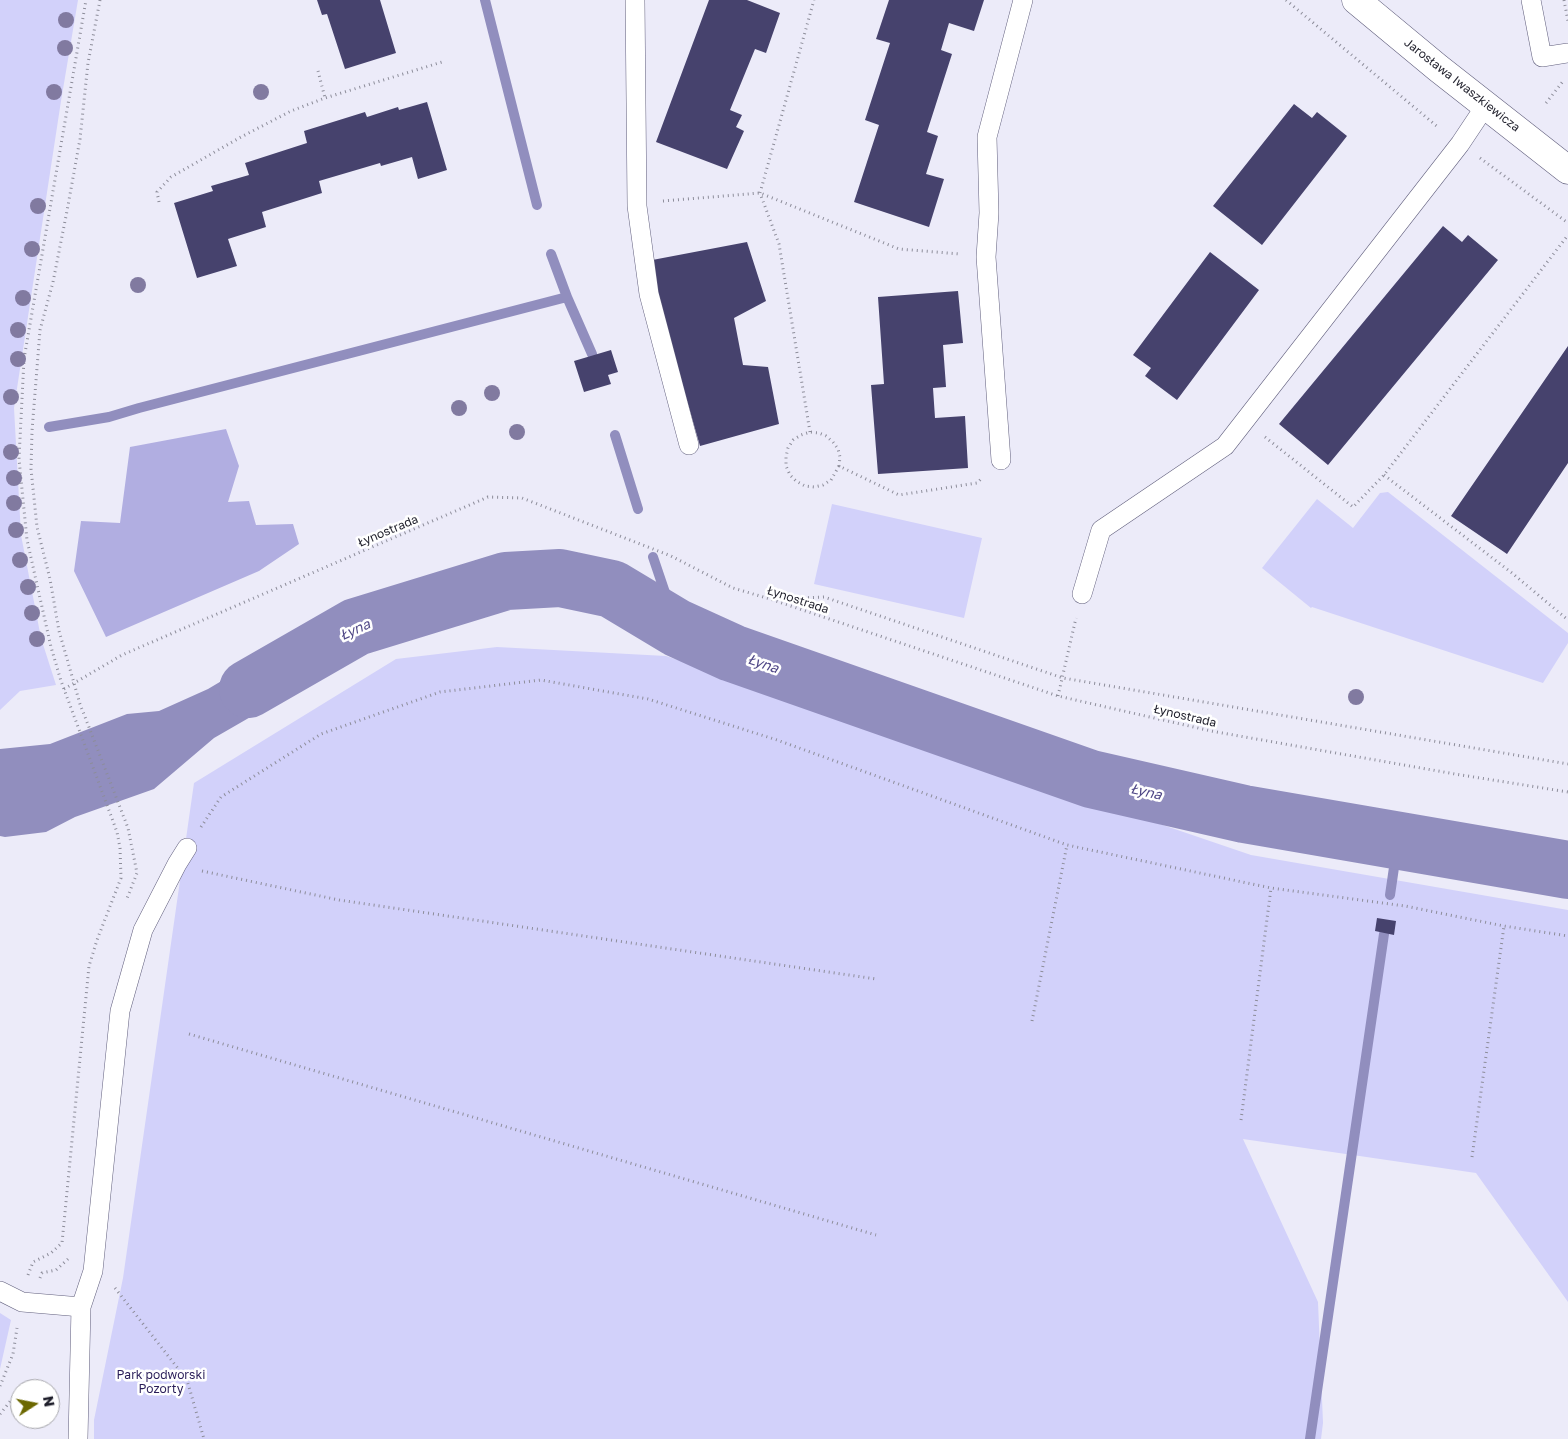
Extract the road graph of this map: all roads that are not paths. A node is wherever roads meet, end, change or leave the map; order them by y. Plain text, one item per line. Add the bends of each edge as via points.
1 (634, 0) edge
2 (1023, 0) edge
3 (1356, 0) edge
4 (1531, 0) edge
5 (1568, 53) edge
6 (1486, 105) junction
7 (1568, 170) edge
8 (689, 445) dead end
9 (1001, 460) road end
10 (1082, 594) road end
11 (187, 848) road end
12 (0, 1291) edge
13 (81, 1307) junction
14 (78, 1439) edge

1 - 8 lane via 636,206 648,294
2 - 9 lane via 987,137 989,213 986,256
3 - 6 street, Jarosława Iwaszkiewicza
4 - 5 lane via 1542,58
6 - 7 street, Jarosława Iwaszkiewicza
6 - 10 lane via 1460,144 1225,446 1101,530
11 - 13 lane via 143,930 120,1011 93,1271
12 - 13 lane via 22,1302
13 - 14 lane

